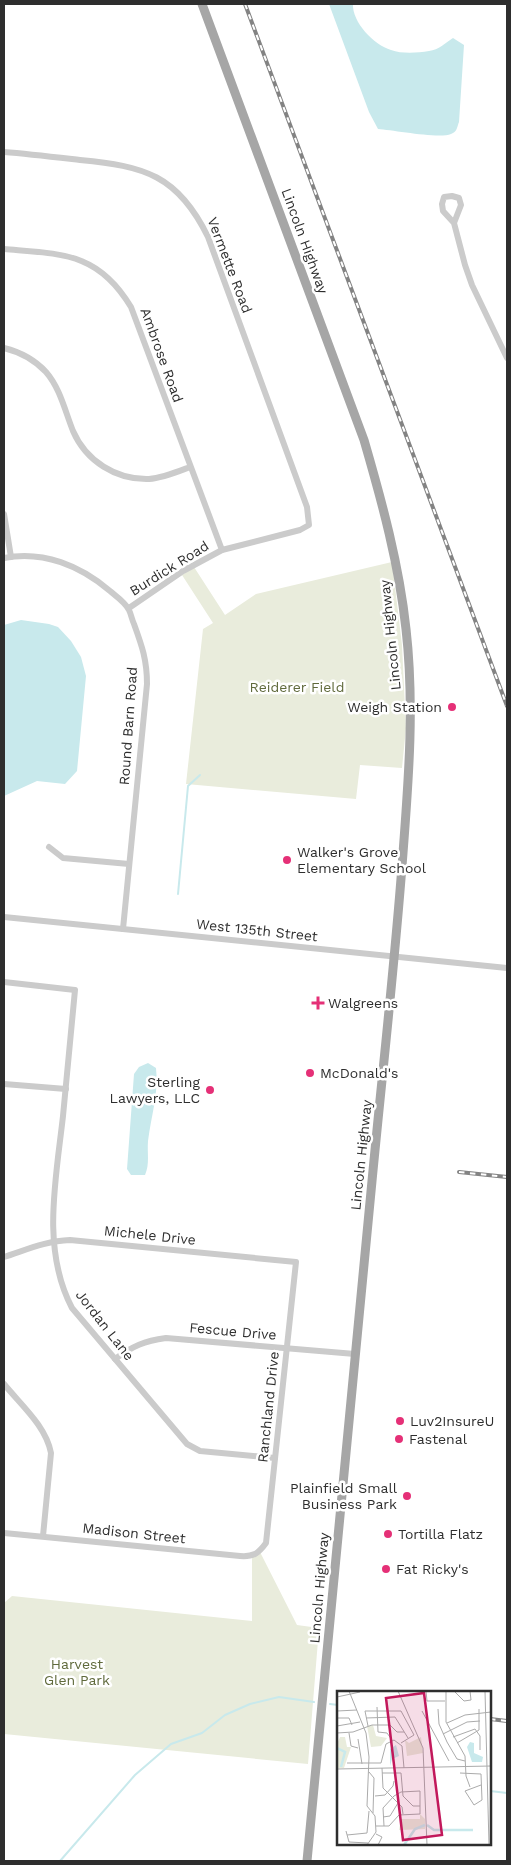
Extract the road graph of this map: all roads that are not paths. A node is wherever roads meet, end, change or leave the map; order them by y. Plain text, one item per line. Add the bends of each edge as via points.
1 (202, 4) edge
2 (4, 152) edge
3 (454, 223) dead end
4 (4, 249) edge
5 (4, 348) edge
6 (506, 349) edge
7 (507, 358) edge
8 (190, 467) junction
9 (4, 514) edge
10 (309, 525) joint
11 (222, 550) junction
12 (7, 557) edge
13 (129, 608) junction
14 (49, 847) dead end
15 (129, 864) junction
16 (4, 917) edge
17 (123, 929) junction
18 (395, 957) junction
19 (507, 968) edge
20 (4, 982) edge
21 (4, 1084) edge
22 (66, 1089) junction
23 (54, 1241) junction
24 (4, 1257) edge
25 (296, 1262) joint
26 (286, 1348) junction
27 (354, 1354) junction
28 (115, 1360) junction
29 (4, 1384) edge
30 (275, 1458) junction
31 (4, 1533) edge
32 (43, 1536) junction
33 (260, 1552) joint
34 (307, 1861) edge

1 - 18 main road, Lincoln Highway via 364,440 396,561 406,633 411,736
2 - 10 street, Vermette Road via 117,163 142,169 174,189 188,203 208,237 307,507
3 - 6 street via 472,285
4 - 8 street, Ambrose Road via 70,257 89,264 120,289 131,307
5 - 8 street via 19,352 47,373 74,433 97,463 114,472 150,479
6 - 7 street
8 - 11 street, Ambrose Road
9 - 12 street
10 - 11 street, Burdick Road
11 - 13 street, Burdick Road via 183,571
12 - 13 street, Round Barn Road via 39,556 79,569 96,579
13 - 15 street, Round Barn Road via 147,664 147,684
14 - 15 street via 64,858
15 - 17 street, Round Barn Road
16 - 17 street, West 135th Street
17 - 18 street, West 135th Street
18 - 19 street, West 135th Street
18 - 27 main road, Lincoln Highway
20 - 22 street, Jordan Lane via 75,990
21 - 22 street
22 - 23 street, Jordan Lane via 53,1214
23 - 24 street, Michele Drive
23 - 25 street, Michele Drive
23 - 28 street, Jordan Lane via 64,1292 72,1308
25 - 26 street, Ranchland Drive
26 - 27 street, Fescue Drive
26 - 28 street, Fescue Drive via 166,1338 133,1346
26 - 30 street, Ranchland Drive
27 - 34 main road, Lincoln Highway
28 - 30 street, Jordan Lane via 187,1444 200,1451
29 - 32 street via 49,1442 51,1453
30 - 33 street, Ranchland Drive via 266,1543
31 - 32 street, Madison Street
32 - 33 street, Madison Street via 252,1557

